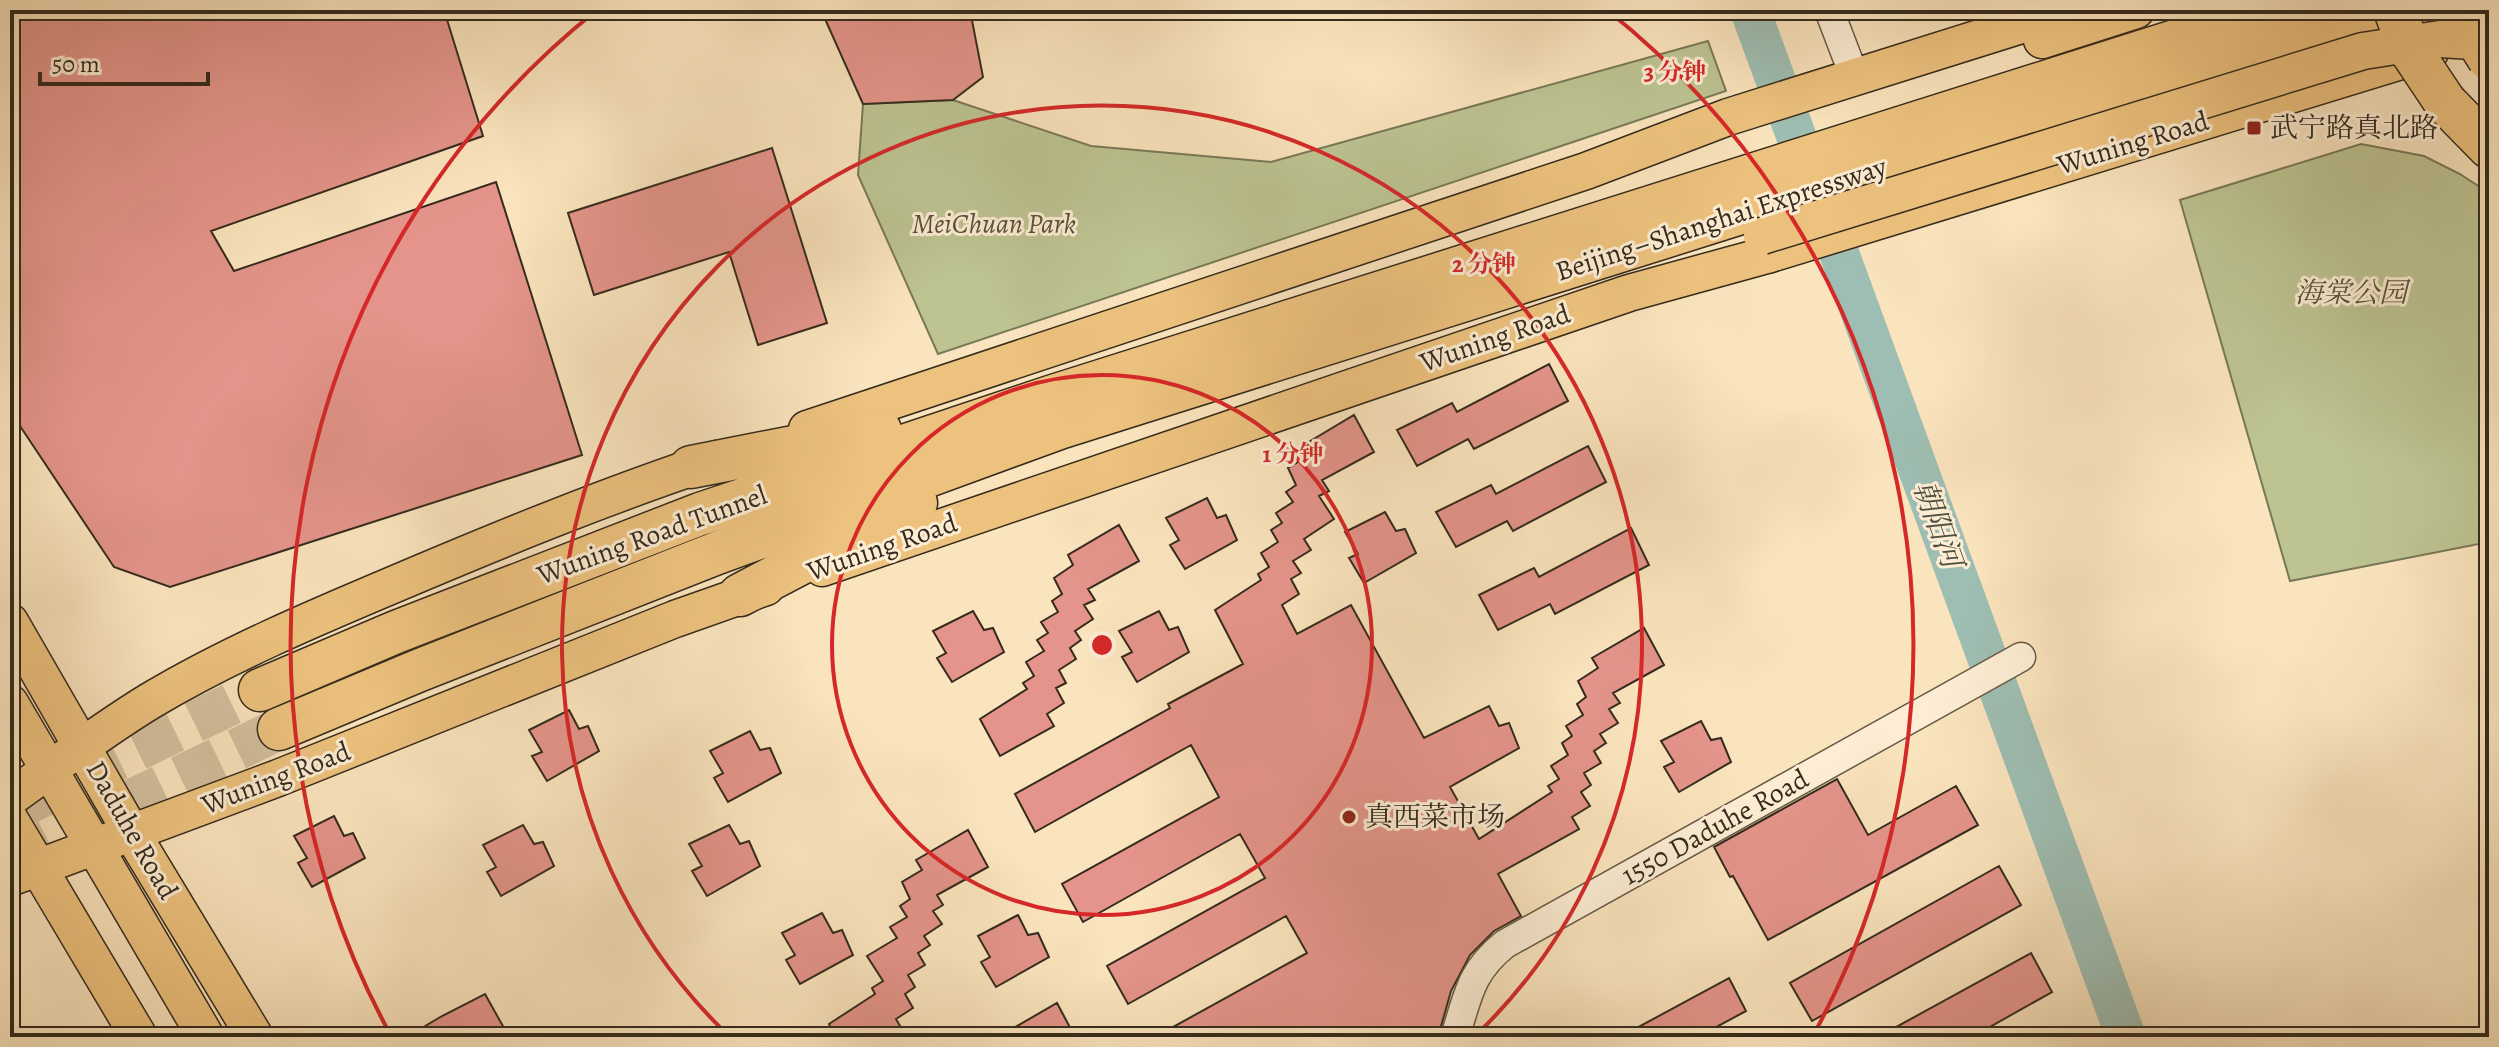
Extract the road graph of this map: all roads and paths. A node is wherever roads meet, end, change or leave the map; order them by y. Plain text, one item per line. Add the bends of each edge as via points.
1 (1829, 10) edge
2 (2069, 10) edge
3 (2136, 10) edge
4 (2273, 10) edge
5 (2384, 10) edge
6 (2395, 10) edge
7 (2483, 36) edge
8 (1841, 81) junction
9 (1731, 129) junction
10 (2489, 147) edge
11 (1765, 246) junction
12 (1054, 413) junction
13 (691, 467) junction
14 (740, 595) junction
15 (10, 622) edge
16 (2021, 657) dead end
17 (260, 690) tunnel mouth
18 (10, 703) edge
19 (279, 729) tunnel mouth
20 (82, 745) junction
21 (49, 770) junction
22 (10, 798) edge
23 (10, 820) edge
24 (131, 832) junction
25 (92, 846) junction
26 (24, 872) edge
27 (139, 1037) edge
28 (206, 1037) edge
29 (255, 1037) edge
30 (1455, 1037) edge

1 - 8 street
2 - 8 main road
3 - 9 main road
4 - 12 highway, Beijing–Shanghai Expressway
5 - 12 highway, Beijing–Shanghai Expressway
6 - 10 highway, bridge via 2409,48 2445,102
7 - 11 main road, Wuning Road via 1869,224
7 - 11 main road, bridge via 2363,51
8 - 9 main road
9 - 13 main road via 1586,171
11 - 14 main road, Wuning Road
12 - 13 highway
12 - 14 highway
12 - 17 highway, Wuning Road Tunnel via 700,514
12 - 19 highway, Wuning Road Tunnel
13 - 20 main road via 281,632 151,700
14 - 24 main road, Wuning Road
15 - 20 main road, Daduhe Road
16 - 30 street, 1550 Daduhe Road via 1505,944 1476,974
18 - 21 main road, Daduhe Road
20 - 21 main road
20 - 24 main road, Daduhe Road
21 - 22 main road
21 - 25 main road, Daduhe Road
23 - 26 main road
24 - 25 main road, Wuning Road
24 - 29 main road, Daduhe Road
25 - 26 main road, Wuning Road
25 - 28 main road, Daduhe Road
26 - 27 main road

